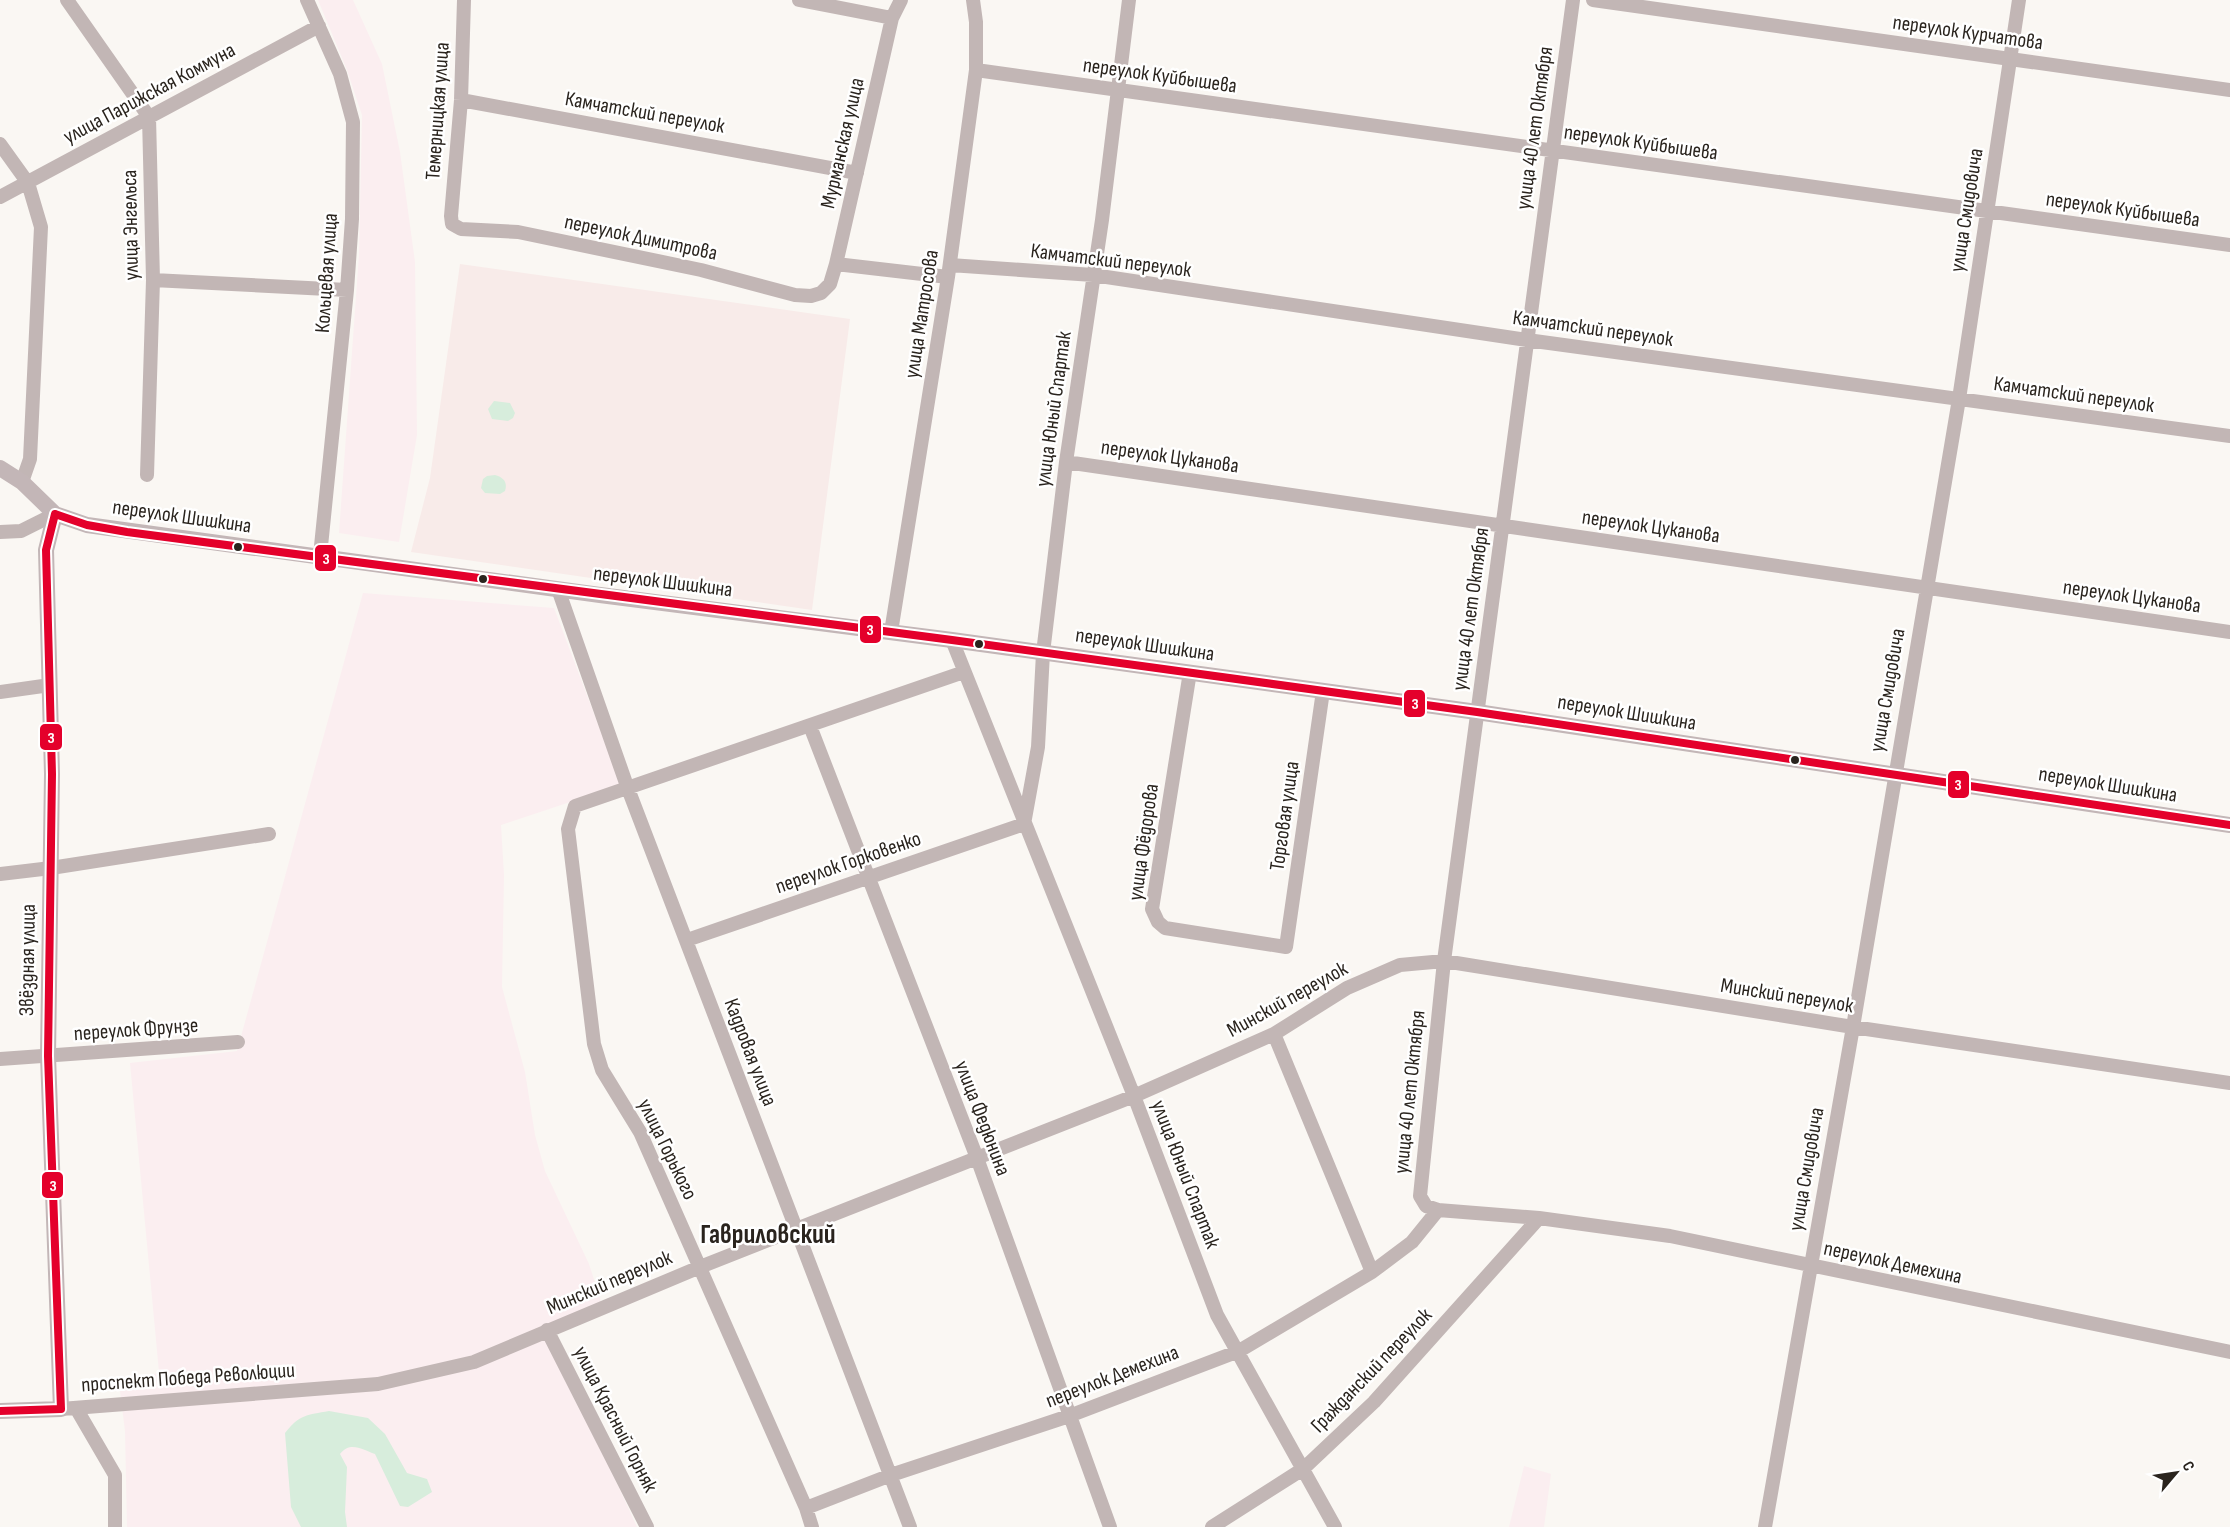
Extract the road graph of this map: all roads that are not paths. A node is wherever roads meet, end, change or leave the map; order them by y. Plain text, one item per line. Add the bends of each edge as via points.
1 (67, 0) edge
2 (308, 0) edge
3 (464, 0) edge
4 (799, 0) edge
5 (901, 0) edge
6 (973, 0) edge
7 (1129, 0) edge
8 (1573, 0) edge
9 (1593, 0) edge
10 (2019, 0) edge
11 (892, 18) junction
12 (319, 26) junction
13 (2011, 59) junction
14 (976, 70) junction
15 (2230, 90) edge
16 (1117, 91) junction
17 (461, 100) junction
18 (149, 117) junction
19 (0, 144) edge
20 (1552, 151) junction
21 (857, 173) junction
22 (28, 183) junction
23 (0, 197) edge
24 (1987, 211) junction
25 (452, 224) joint
26 (2230, 245) edge
27 (836, 264) junction
28 (949, 271) junction
29 (1094, 275) junction
30 (153, 280) junction
31 (347, 290) junction
32 (820, 293) joint
33 (1527, 340) junction
34 (1959, 399) junction
35 (2230, 436) edge
36 (1066, 462) junction
37 (0, 468) edge
38 (147, 475) dead end
39 (22, 482) junction
40 (55, 514) junction
41 (1502, 526) junction
42 (0, 532) edge
43 (320, 556) junction
44 (1926, 588) junction
45 (558, 589) junction
46 (891, 632) junction
47 (2230, 632) edge
48 (952, 640) junction
49 (1043, 653) junction
50 (964, 672) junction
51 (1190, 672) junction
52 (50, 685) junction
53 (0, 692) edge
54 (1323, 692) junction
55 (1477, 712) junction
56 (810, 726) junction
57 (1894, 774) junction
58 (627, 786) junction
59 (1024, 824) junction
60 (2230, 825) edge
61 (269, 834) dead end
62 (51, 868) junction
63 (0, 874) edge
64 (867, 877) junction
65 (687, 940) junction
66 (1286, 947) joint
67 (1444, 961) junction
68 (1853, 1027) junction
69 (1274, 1034) junction
70 (238, 1042) dead end
71 (48, 1056) junction
72 (0, 1059) edge
73 (2230, 1083) edge
74 (1134, 1096) junction
75 (977, 1158) junction
76 (1438, 1210) junction
77 (1539, 1218) junction
78 (795, 1229) junction
79 (700, 1266) junction
80 (1810, 1266) junction
81 (1372, 1272) junction
82 (547, 1330) junction
83 (1239, 1351) junction
84 (2230, 1352) edge
85 (378, 1384) joint
86 (69, 1408) junction
87 (0, 1411) edge
88 (1069, 1416) junction
89 (1303, 1469) junction
90 (891, 1475) junction
91 (806, 1508) junction
92 (114, 1527) edge
93 (647, 1527) edge
94 (812, 1527) edge
95 (910, 1527) edge
96 (1110, 1527) edge
97 (1212, 1527) edge
98 (1335, 1527) edge
99 (1765, 1527) edge

1 - 18 street
2 - 12 street, Кольцевая улица
3 - 17 street, Темерницкая улица
4 - 11 street
5 - 11 street, Мурманская улица
6 - 14 street, улица Матросова
7 - 16 street, улица Юный Спартак
8 - 20 street, улица 40 лет Октября
9 - 13 street, переулок Курчатова
10 - 13 street, улица Смидовича
11 - 21 street, Мурманская улица
12 - 18 street, улица Парижская Коммуна
12 - 31 street, Кольцевая улица via 340,74 353,122
13 - 15 street, переулок Курчатова
13 - 24 street, улица Смидовича
14 - 16 street, переулок Куйбышева
14 - 28 street, улица Матросова
16 - 20 street, переулок Куйбышева
16 - 29 street, улица Юный Спартак
17 - 21 street, Камчатский переулок
17 - 25 street, Темерницкая улица
18 - 22 street, улица Парижская Коммуна
18 - 30 street, улица Энгельса
19 - 22 street
20 - 24 street, переулок Куйбышева
20 - 33 street, улица 40 лет Октября
21 - 27 street, Мурманская улица
22 - 23 street, улица Парижская Коммуна
22 - 39 street via 41,227 30,459
24 - 26 street, переулок Куйбышева
24 - 34 street, улица Смидовича
25 - 32 street, переулок Димитрова via 461,229 518,232 701,270 795,295
27 - 28 street
27 - 32 street, Мурманская улица via 830,284
28 - 29 street, Камчатский переулок
28 - 46 street, улица Матросова
29 - 33 street, Камчатский переулок
29 - 36 street, улица Юный Спартак
30 - 31 street
30 - 38 street, улица Энгельса
31 - 43 street, Кольцевая улица
33 - 34 street, Камчатский переулок
33 - 41 street, улица 40 лет Октября
34 - 35 street, Камчатский переулок
34 - 44 street, улица Смидовича
36 - 41 street, переулок Цуканова
36 - 49 street, улица Юный Спартак
37 - 39 main road
39 - 40 main road
40 - 42 street via 21,531
40 - 43 main road, переулок Шишкина via 87,525
40 - 52 main road, Звёздная улица via 46,550
41 - 44 street, переулок Цуканова
41 - 55 street, улица 40 лет Октября
43 - 45 main road, переулок Шишкина
44 - 47 street, переулок Цуканова
44 - 57 street, улица Смидовича
45 - 46 main road, переулок Шишкина
45 - 58 street, Кадровая улица
46 - 48 main road, переулок Шишкина
48 - 49 main road, переулок Шишкина
48 - 50 street, улица Юный Спартак
49 - 51 main road, переулок Шишкина
49 - 59 street, улица Юный Спартак via 1038,747
50 - 56 street
50 - 59 street, улица Юный Спартак
51 - 54 main road, переулок Шишкина
51 - 66 street, улица Фёдорова via 1152,909 1164,928
52 - 53 street
52 - 62 main road, Звёздная улица
54 - 55 main road, переулок Шишкина
54 - 66 street, Торговая улица
55 - 57 main road, переулок Шишкина
55 - 67 street, улица 40 лет Октября
56 - 58 street
56 - 64 street, улица Федюнина
57 - 60 main road, переулок Шишкина
57 - 68 street, улица Смидовича
58 - 65 street, Кадровая улица
58 - 79 street, улица Горького via 575,806 568,829 594,1044 602,1070 640,1132
59 - 64 street, переулок Горковенко
59 - 74 street, улица Юный Спартак
61 - 62 street
62 - 63 street
62 - 71 main road, Звёздная улица
64 - 65 street, переулок Горковенко
64 - 75 street, улица Федюнина
65 - 78 street, Кадровая улица
67 - 68 street, Минский переулок
67 - 69 street, Минский переулок via 1400,965 1347,988
67 - 76 street, улица 40 лет Октября via 1420,1196 1426,1206
68 - 73 street, Минский переулок
68 - 80 street, улица Смидовича
69 - 74 street, Минский переулок
69 - 81 street
70 - 71 street, переулок Фрунзе
71 - 72 street, переулок Фрунзе
71 - 86 main road, Звёздная улица
74 - 75 street, Минский переулок
74 - 83 street, улица Юный Спартак via 1217,1315
75 - 78 street, Минский переулок
75 - 88 street, улица Федюнина
76 - 77 street, переулок Демехина
76 - 81 street, переулок Демехина via 1412,1242
77 - 80 street, переулок Демехина via 1670,1236
77 - 89 street, Гражданский переулок via 1374,1402
78 - 79 street, Минский переулок
78 - 90 street, Кадровая улица
79 - 82 street, Минский переулок
79 - 91 street, улица Горького
80 - 84 street, переулок Демехина
80 - 99 street, улица Смидовича
81 - 83 street, переулок Демехина
82 - 85 street, Минский переулок via 474,1362
82 - 93 street, улица Красный Горняк
83 - 88 street, переулок Демехина
83 - 89 street, улица Юный Спартак
85 - 86 street, проспект Победа Революции
86 - 87 main road, проспект Победа Революции
86 - 92 street via 115,1474
88 - 90 street, переулок Демехина
88 - 96 street, улица Федюнина
89 - 97 street, Гражданский переулок
89 - 98 street, улица Юный Спартак
90 - 91 street, переулок Демехина
90 - 95 street, Кадровая улица
91 - 94 street, улица Горького

